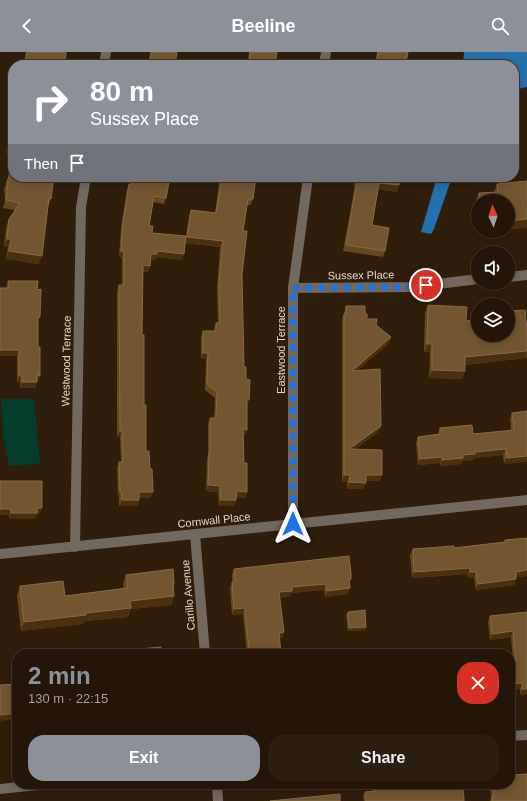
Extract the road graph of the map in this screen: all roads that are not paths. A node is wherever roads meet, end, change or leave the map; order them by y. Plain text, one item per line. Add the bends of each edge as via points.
1 (85, 182) edge
2 (307, 182) edge
3 (527, 275) edge
4 (515, 276) edge
5 (471, 280) edge
6 (293, 288) junction
7 (527, 500) edge
8 (293, 524) junction
9 (195, 534) junction
10 (75, 547) junction
11 (0, 554) edge
12 (205, 649) edge
13 (527, 735) edge
14 (515, 736) edge
15 (12, 788) edge
16 (0, 789) edge
17 (217, 789) edge
18 (218, 801) edge

1 - 10 street, Westwood Terrace via 81,207
2 - 6 street, Eastwood Terrace
3 - 4 street
5 - 6 street, Sussex Place via 413,287
6 - 8 street, Eastwood Terrace
7 - 8 street, Cornwall Place
8 - 9 street, Cornwall Place
9 - 10 street, Cornwall Place
9 - 12 street, Carillo Avenue
10 - 11 street, Cornwall Place
13 - 14 street
15 - 16 street
17 - 18 street

